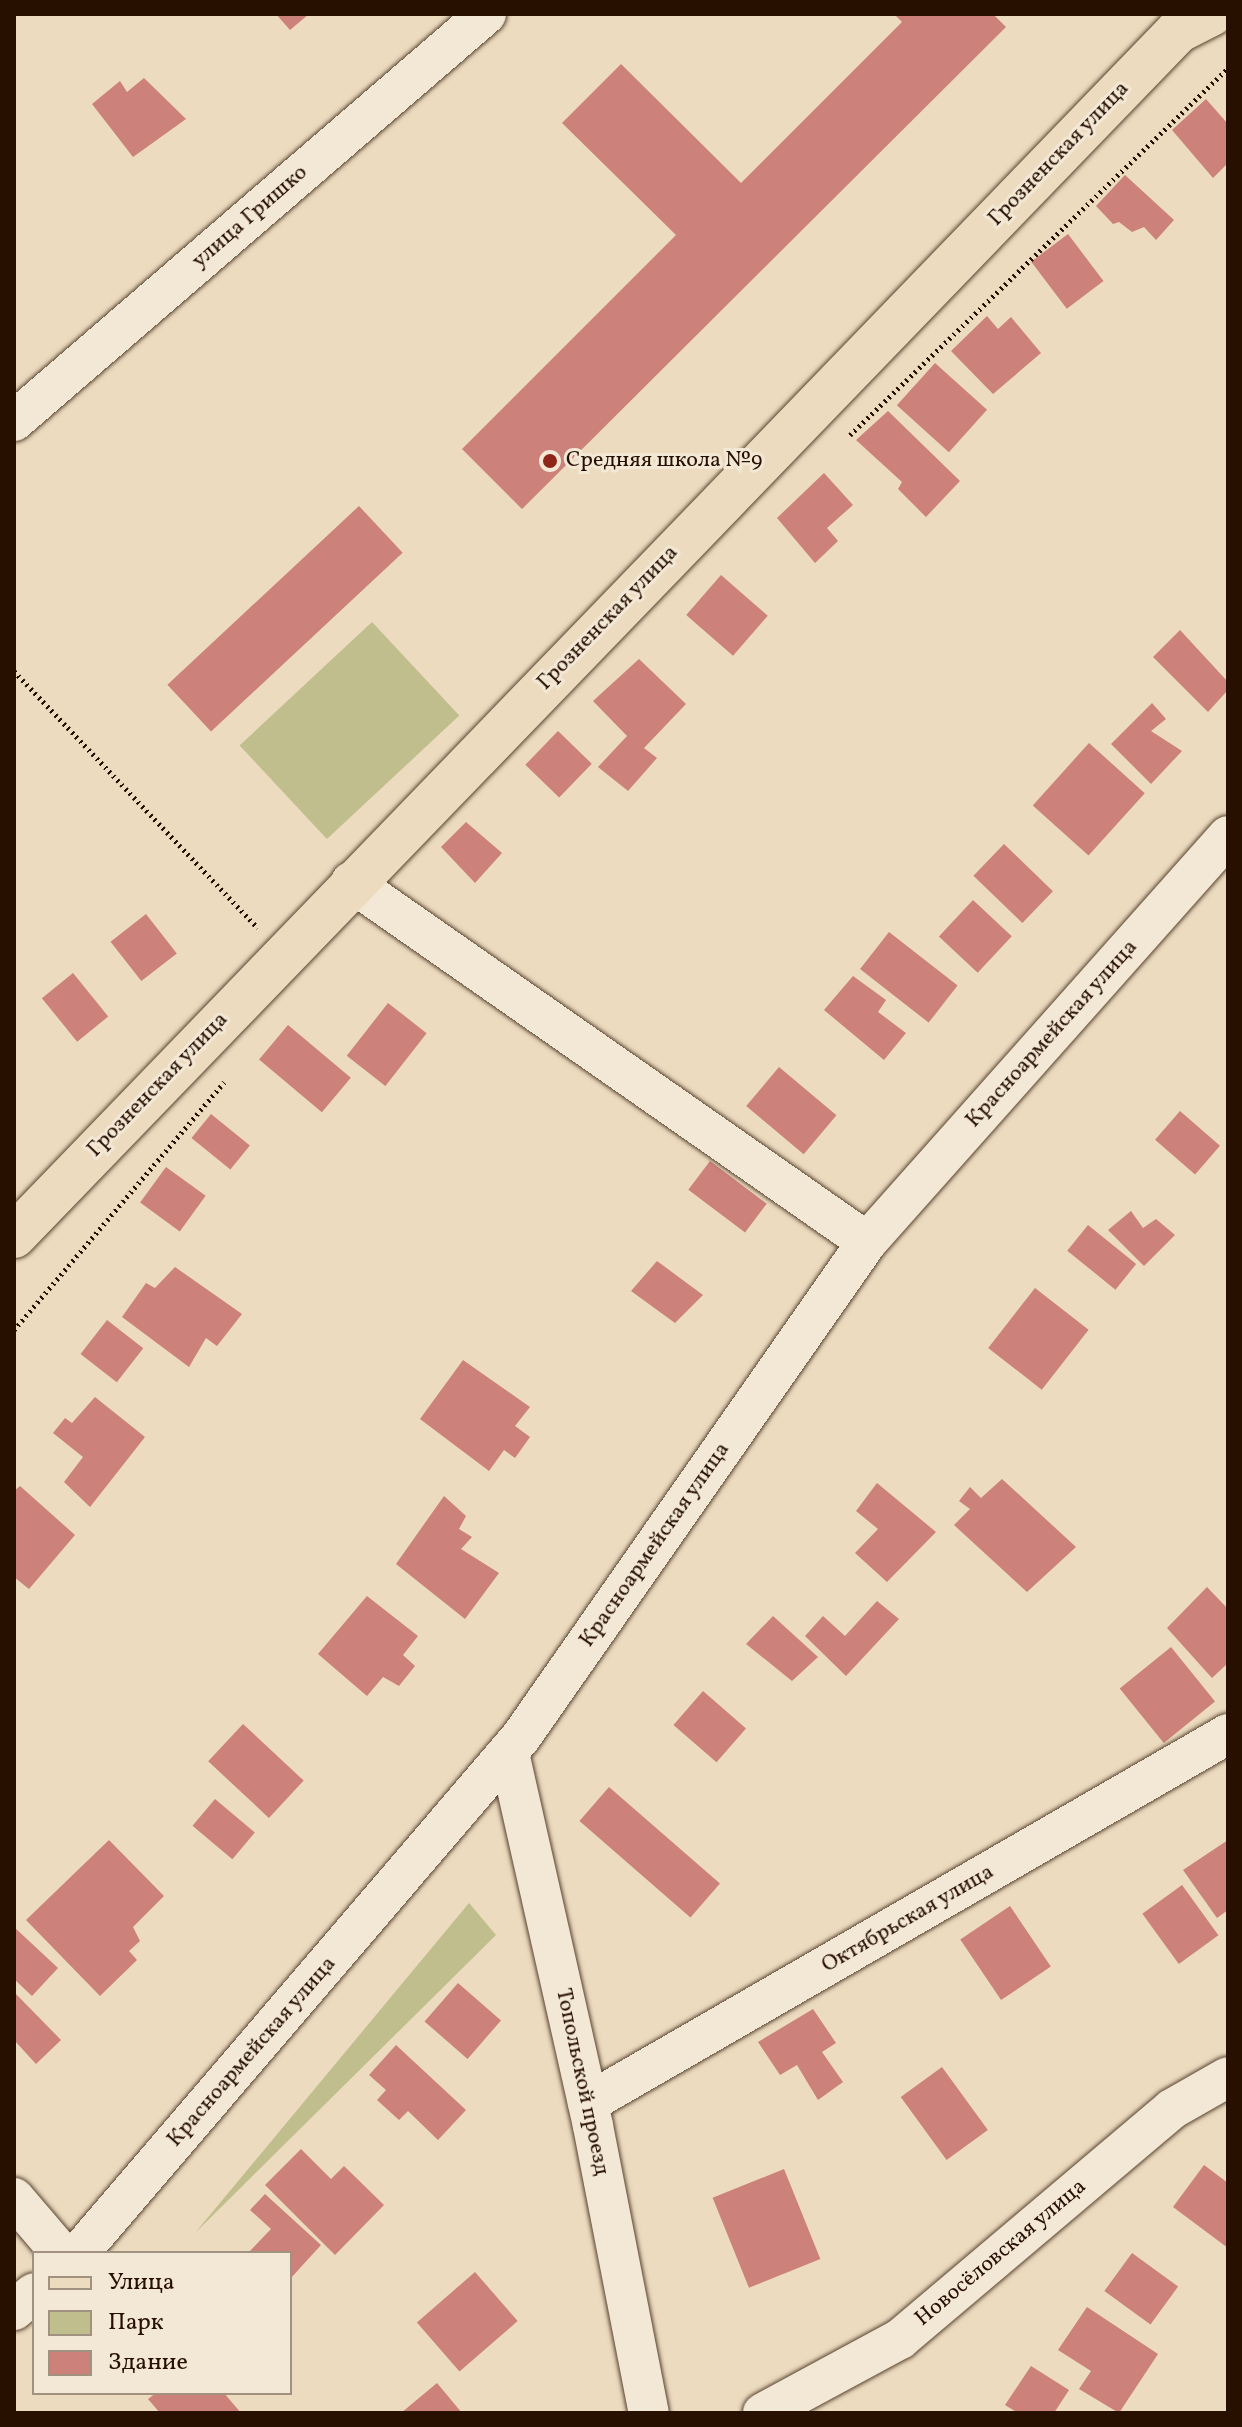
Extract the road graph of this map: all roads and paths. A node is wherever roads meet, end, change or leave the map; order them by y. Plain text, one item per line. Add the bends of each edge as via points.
1 (486, 14) edge
2 (1185, 20) edge
3 (14, 421) edge
4 (14, 671) edge
5 (1228, 836) edge
6 (351, 882) junction
7 (265, 936) dead end
8 (14, 1236) edge
9 (867, 1242) junction
10 (1228, 1734) edge
11 (509, 1753) junction
12 (1228, 2077) edge
13 (588, 2103) junction
14 (14, 2198) edge
15 (59, 2251) edge
16 (81, 2251) edge
17 (32, 2295) edge
18 (14, 2310) edge
19 (649, 2413) edge
20 (763, 2413) edge

1 - 3 street, улица Гришко
2 - 6 main road, Грозненская улица
4 - 7 path
5 - 9 street, Красноармейская улица
6 - 8 main road, Грозненская улица
6 - 9 street
9 - 11 street, Красноармейская улица
10 - 13 street, Октябрьская улица
11 - 13 street, Топольской проезд
11 - 16 street, Красноармейская улица
12 - 20 street, Новосёловская улица via 1172,2109 900,2339
13 - 19 street, Топольской проезд
14 - 15 street
17 - 18 street

